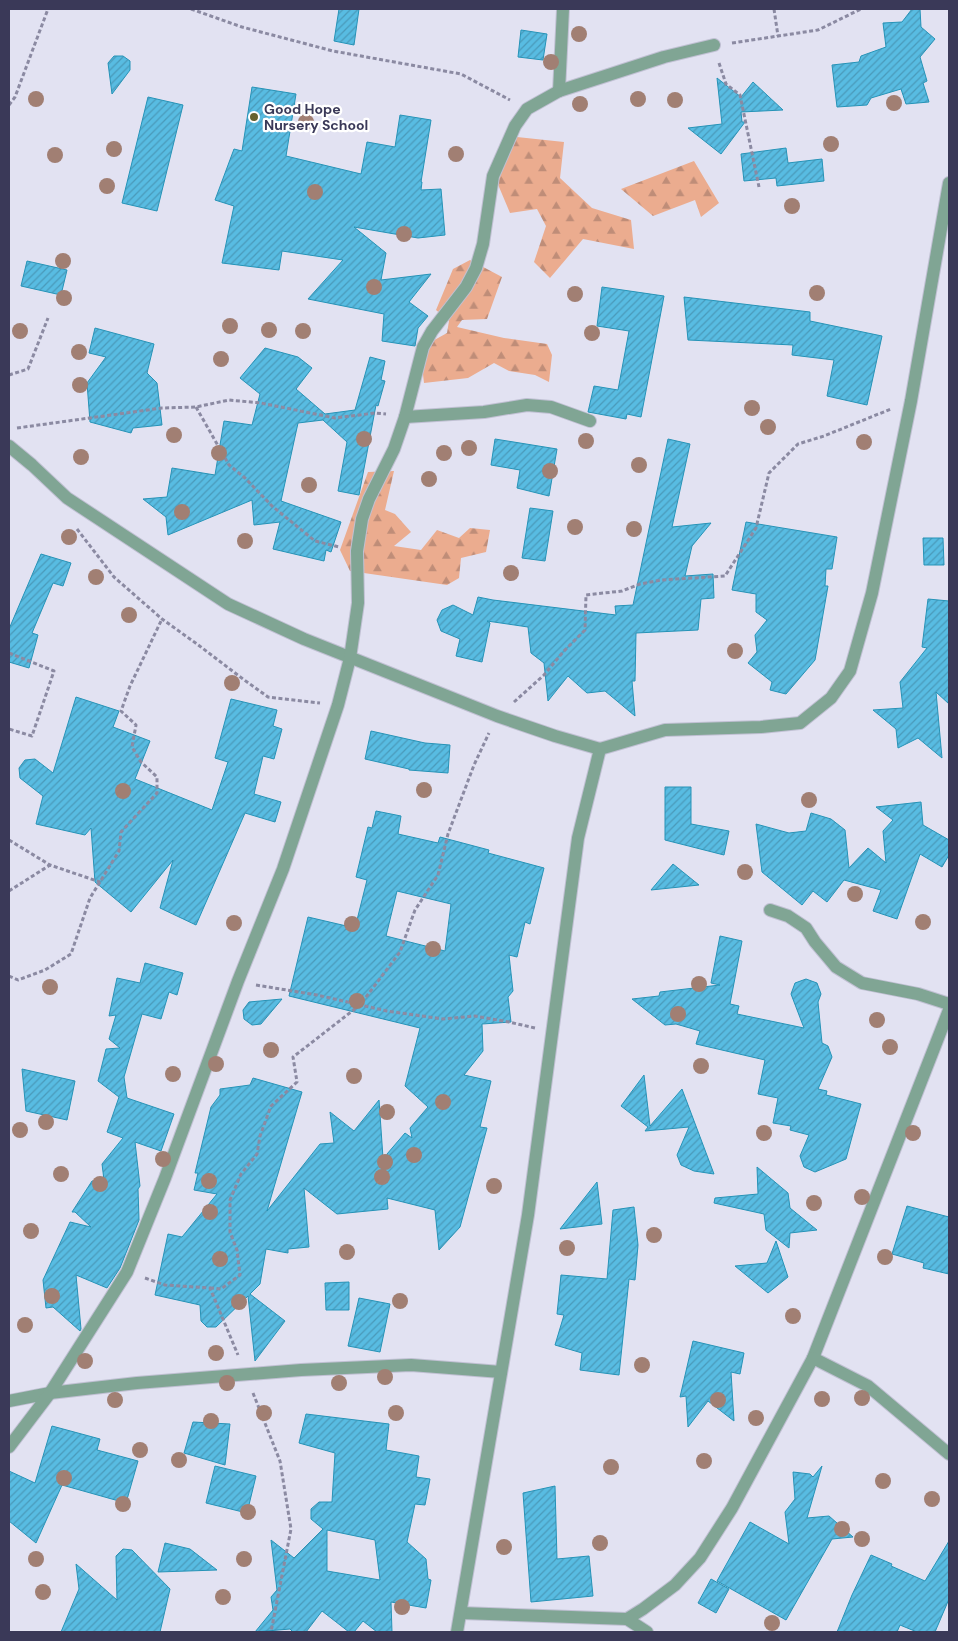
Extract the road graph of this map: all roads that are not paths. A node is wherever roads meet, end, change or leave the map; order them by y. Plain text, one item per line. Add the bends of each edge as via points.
1 (563, 9) edge
2 (714, 45) road end
3 (559, 91) junction
4 (949, 183) edge
5 (405, 418) junction
6 (590, 421) dead end
7 (9, 446) edge
8 (350, 658) junction
9 (600, 749) junction
10 (770, 910) dead end
11 (949, 1004) edge
12 (949, 1010) edge
13 (813, 1358) junction
14 (501, 1372) junction
15 (50, 1393) junction
16 (9, 1401) edge
17 (9, 1447) edge
18 (949, 1454) edge
19 (461, 1614) junction
20 (627, 1619) junction
21 (457, 1632) edge
22 (647, 1632) edge

1 - 3 street
2 - 3 street via 664,56
3 - 5 street via 527,109 515,126 493,176 483,244 476,268 423,347
4 - 9 street via 911,401 872,594 850,671 831,698 800,723 665,730
5 - 6 street via 527,405 551,407
5 - 8 street via 362,519 357,551 358,603
7 - 8 street via 66,498 228,604
8 - 9 street via 496,716
8 - 15 street via 338,705 283,869 127,1272
9 - 14 street via 578,838 528,1216
10 - 11 street via 788,916 806,928 836,967 862,983
12 - 13 street
13 - 18 street via 868,1386
13 - 20 street via 732,1508 700,1558 675,1585
14 - 15 street via 411,1365 246,1374
14 - 19 street
15 - 16 street
15 - 17 street
19 - 20 street
19 - 21 street
20 - 22 street

